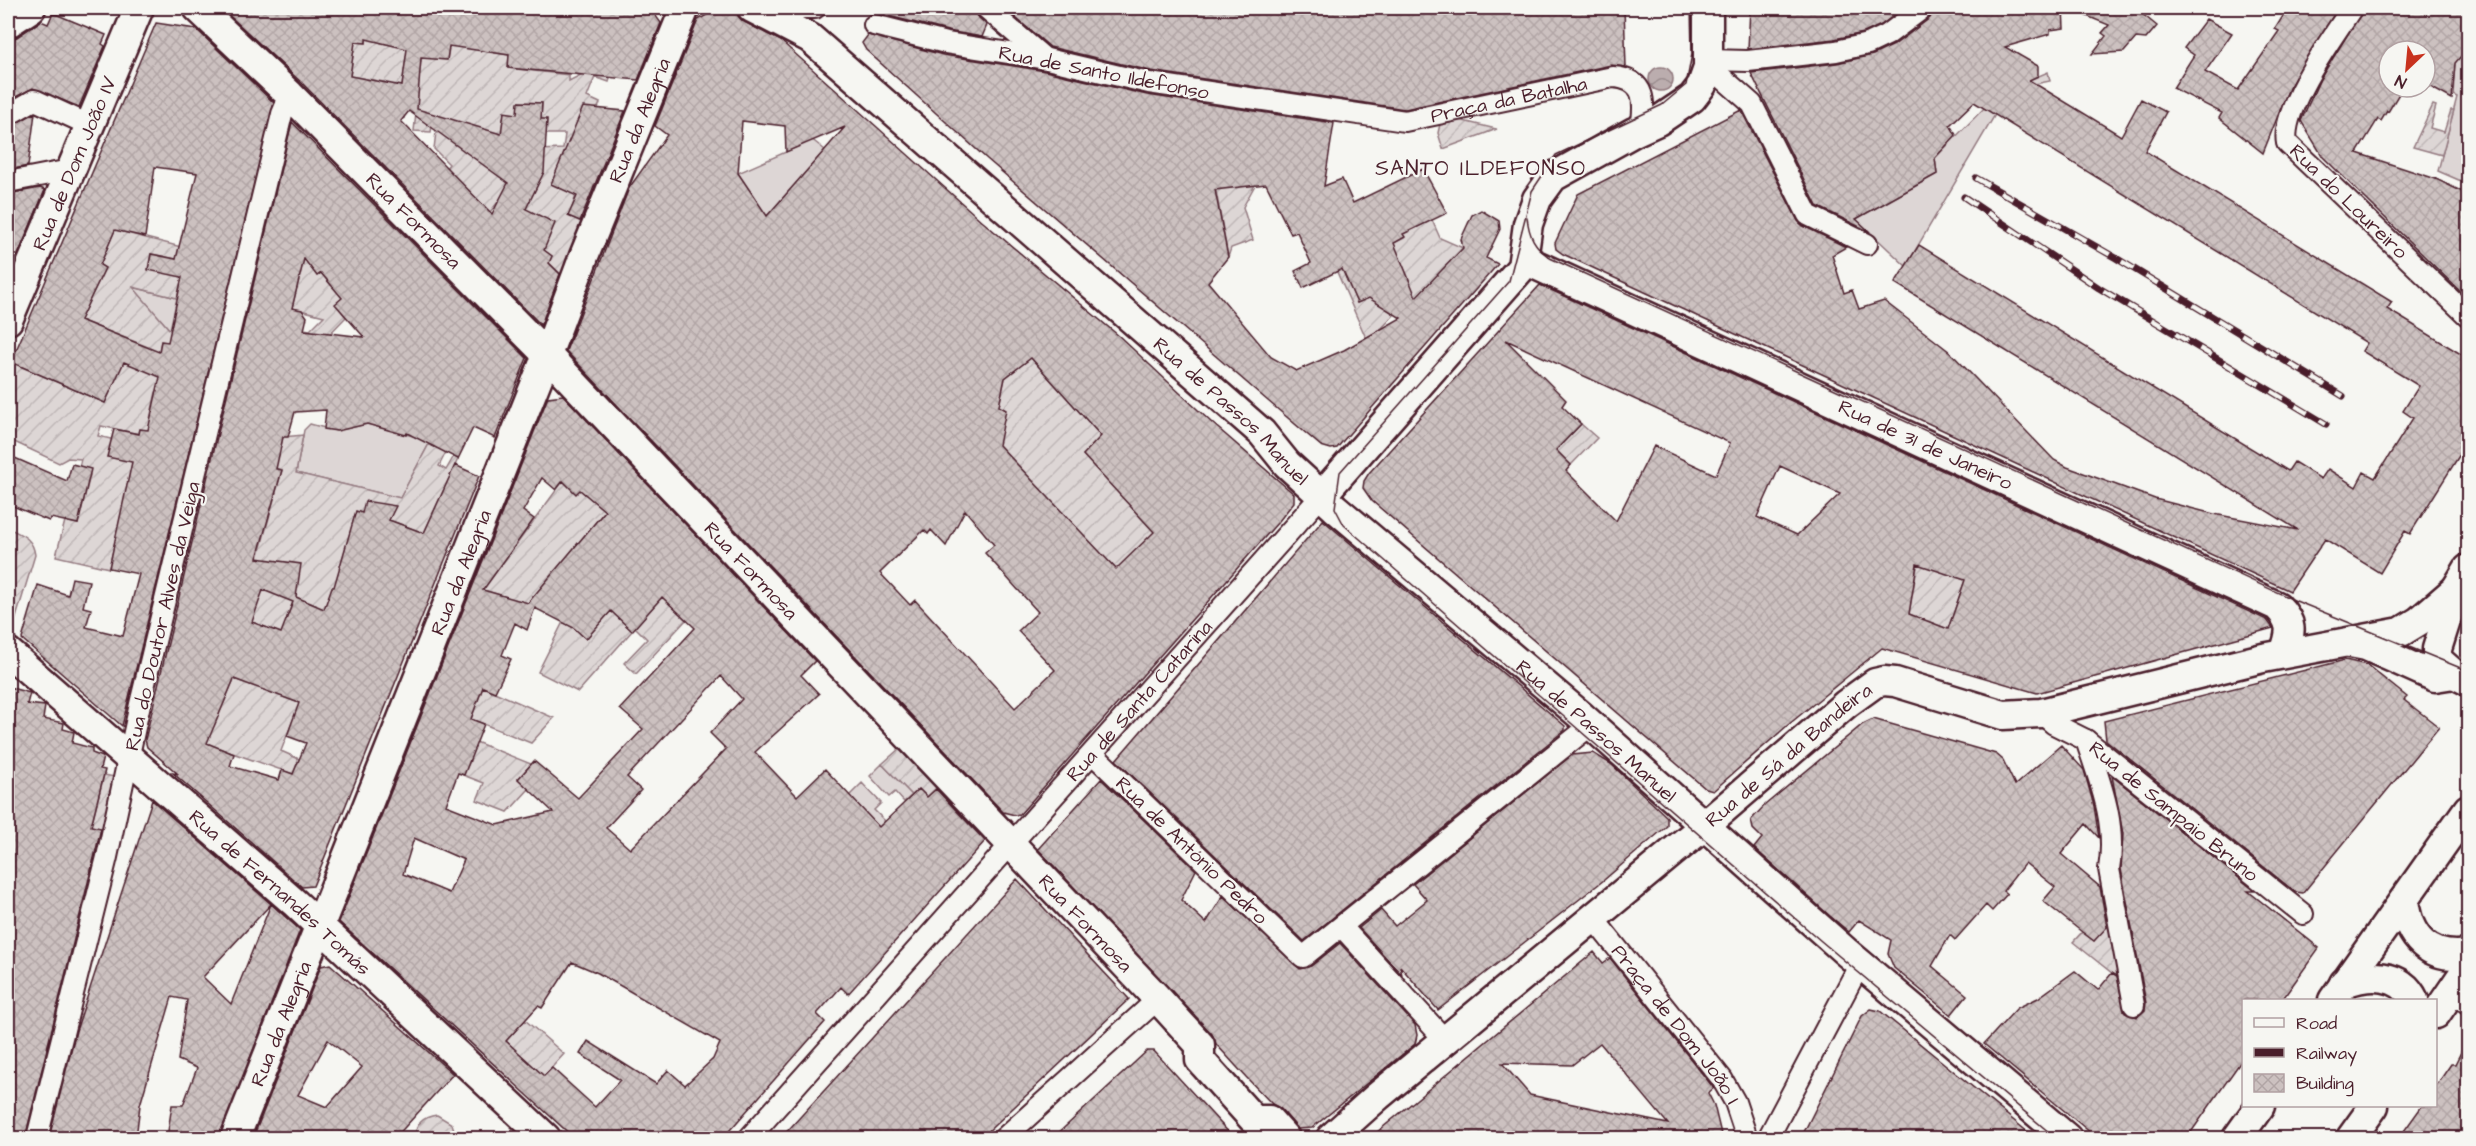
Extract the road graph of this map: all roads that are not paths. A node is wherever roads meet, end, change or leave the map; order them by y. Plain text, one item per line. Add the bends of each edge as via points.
1 (31, 8) edge
2 (140, 8) edge
3 (198, 8) edge
4 (685, 8) edge
5 (752, 8) edge
6 (793, 8) edge
7 (815, 8) edge
8 (986, 8) edge
9 (1708, 8) edge
10 (1923, 8) edge
11 (2352, 8) edge
12 (8, 23) edge
13 (874, 26) dead end
14 (1047, 59) junction
15 (1708, 64) junction
16 (290, 95) junction
17 (1335, 112) joint
18 (8, 115) edge
19 (89, 125) junction
20 (1641, 129) junction
21 (70, 170) junction
22 (8, 182) edge
23 (1867, 244) dead end
24 (1525, 260) junction
25 (2469, 316) edge
26 (8, 320) edge
27 (547, 355) junction
28 (1322, 495) junction
29 (2462, 579) edge
30 (2347, 642) junction
31 (8, 652) edge
32 (2284, 653) junction
33 (2461, 678) edge
34 (2041, 713) junction
35 (1592, 725) junction
36 (2086, 740) junction
37 (1093, 754) junction
38 (129, 756) junction
39 (2469, 808) edge
40 (1704, 826) junction
41 (1011, 845) junction
42 (2404, 900) junction
43 (2303, 914) dead end
44 (1593, 918) junction
45 (321, 927) junction
46 (1342, 927) junction
47 (2469, 954) edge
48 (1860, 964) junction
49 (2469, 967) edge
50 (2339, 992) edge
51 (1158, 999) junction
52 (2413, 999) edge
53 (2134, 1005) dead end
54 (2437, 1013) edge
55 (1445, 1040) junction
56 (2259, 1107) edge
57 (2373, 1107) edge
58 (37, 1138) edge
59 (235, 1138) edge
60 (546, 1138) edge
61 (749, 1138) edge
62 (1005, 1138) edge
63 (1286, 1138) edge
64 (1331, 1138) edge
65 (1747, 1138) edge
66 (1768, 1138) edge
67 (2067, 1138) edge
68 (2238, 1138) edge
69 (2351, 1138) edge

1 - 12 street
2 - 19 street, Rua de Dom João IV
3 - 16 street, Rua Formosa
4 - 27 street, Rua da Alegria
5 - 28 street, Rua de Passos Manuel via 810,38 1262,433 1287,464
6 - 7 street
8 - 14 street
9 - 15 street
10 - 15 street via 1868,44
11 - 25 street, Rua do Loureiro via 2297,99 2287,124 2287,143
13 - 14 street, Rua de Santo Ildefonso via 946,43
14 - 17 street, Rua de Santo Ildefonso via 1149,83
15 - 20 street via 1702,85 1692,98
15 - 23 street via 1752,105 1808,215
16 - 27 street, Rua Formosa
16 - 38 street, Rua do Doutor Alves da Veiga via 282,114
17 - 20 street, Praça da Batalha via 1405,121 1624,77 1641,91 1645,104
18 - 19 street via 34,100
19 - 21 street, Rua de Dom João IV
20 - 24 street via 1564,169 1545,186 1528,224
21 - 22 street
21 - 26 street, Rua de Dom João IV
24 - 28 street, Rua de Santa Catarina
24 - 32 street, Rua de 31 de Janeiro via 2277,606 2290,626
27 - 41 street, Rua Formosa
27 - 45 street, Rua da Alegria
28 - 35 street, Rua de Passos Manuel
28 - 37 street, Rua de Santa Catarina
29 - 30 street, Rua de Sá da Bandeira via 2419,621 2401,632
29 - 33 street via 2437,649 2438,659
30 - 32 street, Rua de Sá da Bandeira
30 - 33 street via 2366,646 2435,677
31 - 38 street, Rua de Fernandes Tomás
32 - 34 street, Rua de Sá da Bandeira
34 - 36 street, Rua de Sampaio Bruno
34 - 40 street, Rua de Sá da Bandeira via 2003,715 1895,682 1875,683
35 - 40 street, Rua de Passos Manuel
35 - 46 street
36 - 43 street, Rua de Sampaio Bruno
36 - 53 street via 2110,817 2109,868
37 - 41 street, Rua de Santa Catarina
37 - 46 street, Rua de António Pedro via 1303,957
38 - 45 street, Rua de Fernandes Tomás
38 - 58 street, Rua do Doutor Alves da Veiga
39 - 42 street
40 - 44 street, Rua de Sá da Bandeira
40 - 48 street
41 - 51 street, Rua Formosa
41 - 61 street, Rua de Santa Catarina
42 - 47 street via 2413,933 2426,947 2450,957
42 - 50 street
44 - 55 street, Rua de Sá da Bandeira
44 - 65 street, Praça de Dom João I via 1722,1079
45 - 59 street, Rua da Alegria
45 - 60 street, Rua de Fernandes Tomás
46 - 55 street
48 - 66 street
48 - 67 street
49 - 54 street
50 - 52 street via 2359,978 2387,977
51 - 62 street
51 - 63 street, Rua Formosa via 1200,1045 1200,1060 1254,1120 1269,1120
55 - 64 street, Rua de Sá da Bandeira
56 - 68 street
57 - 69 street

